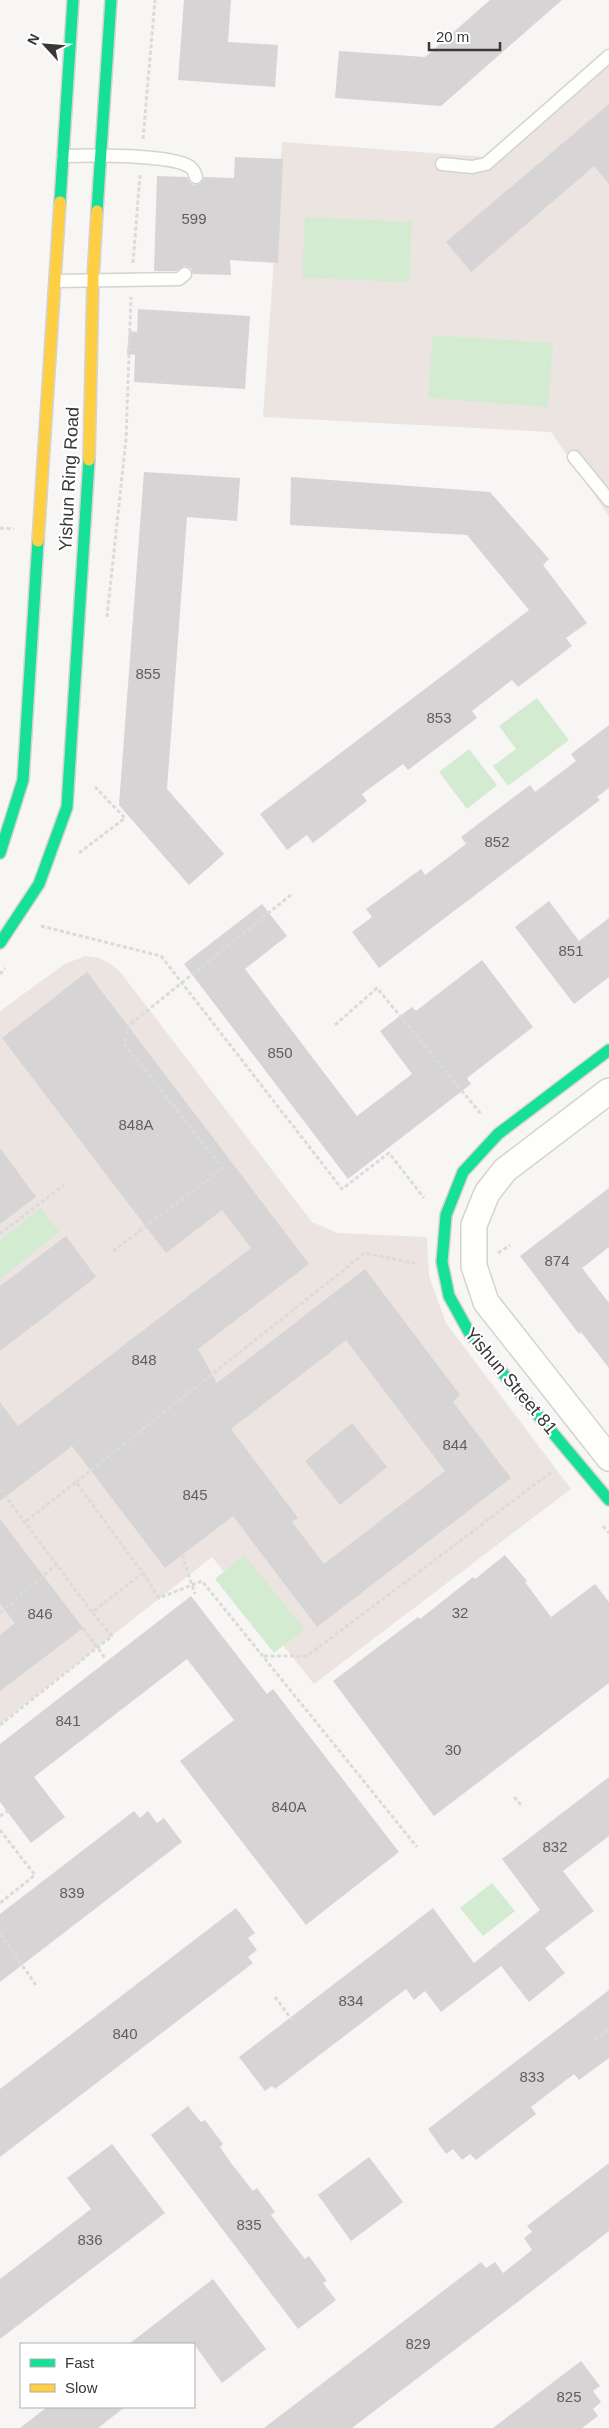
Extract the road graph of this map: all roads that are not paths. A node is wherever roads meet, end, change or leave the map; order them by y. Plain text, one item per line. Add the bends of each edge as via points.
1 (74, 0) edge
2 (111, 0) edge
3 (609, 56) edge
4 (101, 155) junction
5 (63, 156) junction
6 (442, 164) dead end
7 (196, 177) dead end
8 (186, 274) dead end
9 (93, 279) junction
10 (57, 281) junction
11 (574, 456) dead end
12 (609, 500) edge
13 (0, 853) edge
14 (0, 943) edge
15 (609, 1050) edge
16 (609, 1091) edge
17 (609, 1458) edge
18 (609, 1500) edge

1 - 5 main road, Yishun Ring Road
2 - 4 main road, Yishun Ring Road
3 - 6 lane via 486,164 472,168
4 - 5 lane
4 - 7 lane via 188,166
4 - 9 main road, Yishun Ring Road
5 - 10 main road, Yishun Ring Road
8 - 9 lane via 180,279
9 - 10 lane
9 - 14 main road, Yishun Ring Road via 90,437 66,806 39,884
10 - 13 main road, Yishun Ring Road via 24,780
11 - 12 lane
15 - 18 main road, Yishun Street 81 via 498,1134 463,1172 446,1215 442,1262 450,1296 470,1334
16 - 17 street, Yishun Street 81 via 505,1170 487,1193 474,1226 474,1266 486,1302

